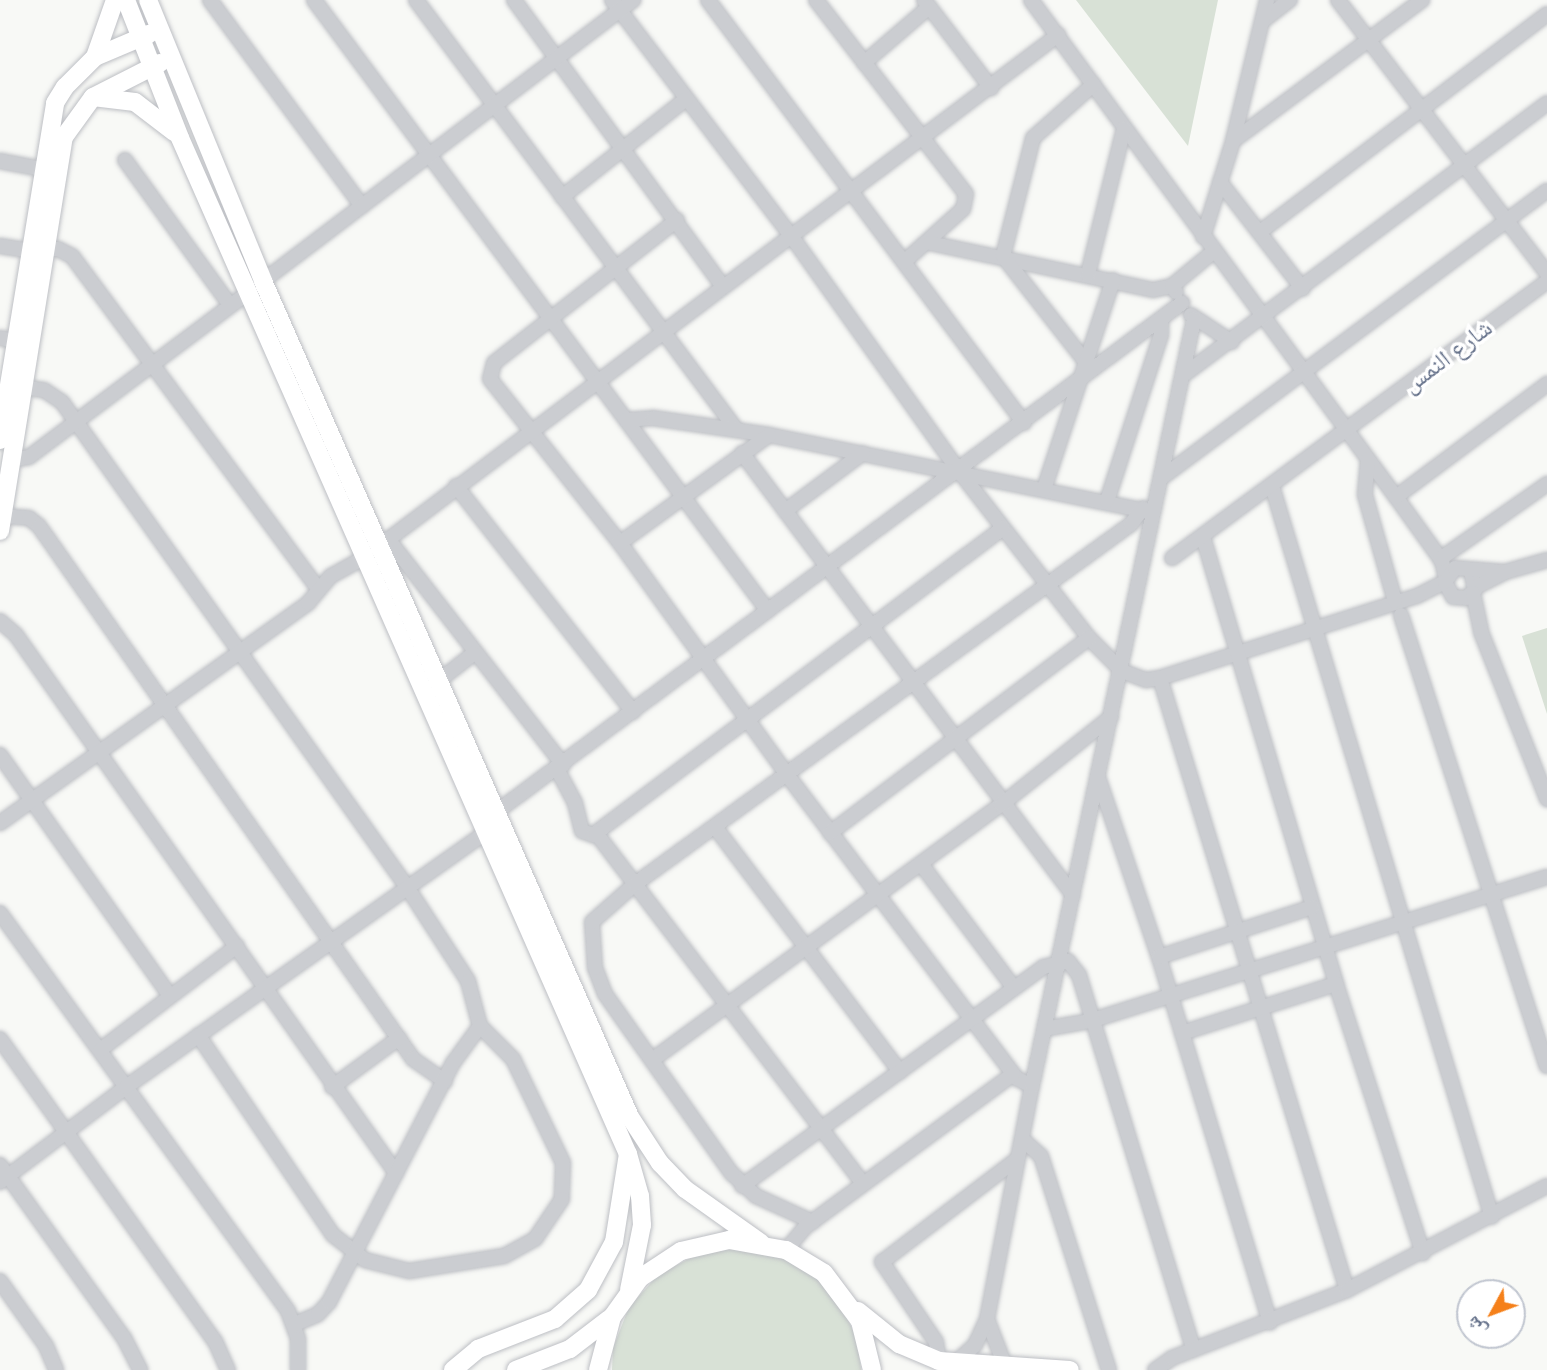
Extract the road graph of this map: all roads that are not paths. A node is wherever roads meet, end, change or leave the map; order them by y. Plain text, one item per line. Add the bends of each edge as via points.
1 (115, 0) edge
2 (126, 0) edge
3 (148, 0) edge
4 (210, 0) edge
5 (314, 0) edge
6 (416, 0) edge
7 (514, 0) edge
8 (633, 0) edge
9 (708, 0) edge
10 (816, 0) edge
11 (1031, 0) edge
12 (1267, 0) edge
13 (1290, 0) edge
14 (1338, 0) edge
15 (1422, 0) edge
16 (926, 3) edge
17 (616, 5) edge
18 (1547, 14) edge
19 (1264, 20) junction
20 (160, 32) junction
21 (1058, 35) junction
22 (138, 37) junction
23 (1369, 40) junction
24 (95, 57) junction
25 (557, 58) junction
26 (170, 59) junction
27 (864, 63) junction
28 (150, 67) junction
29 (1094, 84) junction
30 (991, 88) junction
31 (93, 97) junction
32 (686, 99) junction
33 (1547, 103) edge
34 (494, 106) junction
35 (1421, 108) junction
36 (1124, 128) junction
37 (180, 138) junction
38 (921, 139) junction
39 (1233, 141) junction
40 (625, 150) junction
41 (430, 154) junction
42 (125, 160) dead end
43 (0, 161) edge
44 (1465, 166) junction
45 (42, 169) junction
46 (1220, 182) junction
47 (850, 191) junction
48 (1547, 191) edge
49 (562, 197) junction
50 (362, 206) junction
51 (677, 220) junction
52 (1507, 221) junction
53 (1261, 232) junction
54 (792, 237) junction
55 (1203, 237) junction
56 (930, 243) junction
57 (0, 246) edge
58 (37, 250) junction
59 (1214, 251) junction
60 (1003, 256) junction
61 (904, 262) junction
62 (615, 270) junction
63 (1547, 273) edge
64 (1088, 274) junction
65 (1113, 280) junction
66 (1547, 282) edge
67 (256, 286) junction
68 (1172, 286) junction
69 (723, 287) junction
70 (1303, 289) junction
71 (1182, 303) junction
72 (230, 305) junction
73 (1264, 317) junction
74 (548, 319) junction
75 (1161, 319) junction
76 (1194, 319) junction
77 (662, 333) junction
78 (15, 341) edge
79 (1232, 342) junction
80 (152, 364) junction
81 (1086, 370) junction
82 (1304, 371) junction
83 (1185, 374) junction
84 (596, 384) junction
85 (1547, 384) edge
86 (22, 387) junction
87 (626, 420) junction
88 (77, 421) junction
89 (1024, 423) junction
90 (1, 429) edge
91 (736, 429) junction
92 (1348, 430) junction
93 (533, 431) junction
94 (769, 435) junction
95 (742, 453) junction
96 (863, 453) junction
97 (1368, 459) junction
98 (11, 460) junction
99 (959, 471) junction
100 (1164, 475) junction
101 (1547, 484) edge
102 (456, 486) junction
103 (1272, 486) junction
104 (1044, 489) junction
105 (684, 496) junction
106 (1396, 496) junction
107 (1107, 501) junction
108 (1148, 511) junction
109 (785, 512) junction
110 (1, 524) edge
111 (1003, 528) junction
112 (1203, 537) junction
113 (620, 543) junction
114 (379, 547) junction
115 (1172, 558) dead end
116 (1441, 560) junction
117 (1547, 560) edge
118 (826, 567) junction
119 (1471, 571) junction
120 (1505, 572) junction
121 (1047, 584) junction
122 (1451, 584) junction
123 (318, 589) junction
124 (1475, 590) junction
125 (1395, 601) junction
126 (768, 611) junction
127 (1401, 615) dead end
128 (0, 621) edge
129 (1312, 626) junction
130 (870, 627) junction
131 (1480, 632) junction
132 (1089, 638) junction
133 (239, 652) junction
134 (1236, 652) junction
135 (473, 654) junction
136 (703, 659) junction
137 (1122, 671) junction
138 (1160, 678) junction
139 (441, 679) junction
140 (911, 684) junction
141 (165, 705) junction
142 (633, 712) junction
143 (1111, 717) junction
144 (747, 719) junction
145 (954, 741) junction
146 (100, 752) junction
147 (0, 755) edge
148 (560, 767) junction
149 (788, 776) junction
150 (1099, 780) junction
151 (1547, 799) edge
152 (32, 800) junction
153 (1001, 806) junction
154 (499, 810) junction
155 (0, 823) edge
156 (715, 827) junction
157 (486, 832) junction
158 (830, 832) junction
159 (596, 833) junction
160 (921, 864) junction
161 (1547, 877) edge
162 (635, 884) junction
163 (407, 887) junction
164 (878, 895) junction
165 (1073, 895) junction
166 (1490, 895) junction
167 (1312, 908) junction
168 (0, 913) edge
169 (1405, 922) junction
170 (1240, 931) junction
171 (332, 941) junction
172 (237, 946) junction
173 (1325, 947) junction
174 (804, 949) junction
175 (1159, 957) junction
176 (1059, 960) junction
177 (1252, 971) junction
178 (1336, 984) junction
179 (265, 988) junction
180 (1014, 988) junction
181 (170, 996) junction
182 (1171, 996) junction
183 (727, 1006) junction
184 (1263, 1008) junction
185 (972, 1020) junction
186 (1090, 1021) junction
187 (480, 1026) junction
188 (1044, 1029) junction
189 (1182, 1033) junction
190 (198, 1035) junction
191 (399, 1038) junction
192 (0, 1039) edge
193 (100, 1051) junction
194 (652, 1060) junction
195 (1547, 1066) edge
196 (900, 1072) junction
197 (1013, 1074) junction
198 (444, 1081) junction
199 (1032, 1086) junction
200 (126, 1087) junction
201 (332, 1087) junction
202 (821, 1129) junction
203 (66, 1132) junction
204 (1022, 1139) junction
205 (628, 1154) junction
206 (1017, 1159) junction
207 (396, 1173) junction
208 (3, 1174) edge
209 (863, 1184) junction
210 (742, 1186) junction
211 (1547, 1186) edge
212 (1492, 1217) junction
213 (813, 1222) junction
214 (761, 1243) junction
215 (786, 1250) junction
216 (1423, 1253) junction
217 (355, 1254) junction
218 (0, 1281) edge
219 (629, 1290) junction
220 (1347, 1290) junction
221 (853, 1307) junction
222 (612, 1317) junction
223 (987, 1319) junction
224 (1270, 1322) junction
225 (295, 1324) junction
226 (1194, 1350) junction
227 (953, 1365) edge
228 (1006, 1368) junction
229 (522, 1369) edge
230 (56, 1370) edge
231 (140, 1370) edge
232 (228, 1370) edge
233 (298, 1370) edge
234 (453, 1370) edge
235 (598, 1370) edge
236 (872, 1370) edge
237 (1070, 1370) edge
238 (1109, 1370) edge
239 (1156, 1370) edge

1 - 24 main road
2 - 22 main road
3 - 20 main road
4 - 50 street
5 - 41 street
6 - 34 street
7 - 25 street
8 - 17 street
9 - 47 street
10 - 27 street
11 - 21 street
12 - 19 street
13 - 19 street
14 - 23 street
15 - 23 street
16 - 27 street
16 - 30 street
17 - 25 street
17 - 32 street
18 - 35 street
19 - 39 street
20 - 22 main road
20 - 26 main road
21 - 29 street
21 - 30 street
22 - 24 main road
22 - 28 main road
23 - 35 street
23 - 39 street
24 - 45 main road via 69,81 55,103
25 - 34 street
25 - 40 street
26 - 28 main road
26 - 67 main road
27 - 38 street
28 - 31 main road
28 - 37 main road
29 - 36 street
29 - 60 street via 1033,138
30 - 38 street
31 - 37 main road via 135,102
31 - 58 main road via 64,137
32 - 40 street
32 - 54 street
33 - 44 street
34 - 41 street
34 - 49 street
35 - 44 street
35 - 53 street
36 - 55 street
36 - 64 street
37 - 67 main road
38 - 47 street
38 - 56 street via 967,200
39 - 46 street
40 - 49 street
40 - 51 street
41 - 50 street
41 - 74 street
42 - 72 street
43 - 45 street
44 - 52 street
44 - 70 street
45 - 58 main road
46 - 53 street
46 - 55 street
47 - 54 street
47 - 61 street
48 - 52 street
49 - 62 street
50 - 67 street
51 - 62 street
51 - 69 street
52 - 63 street
52 - 82 street
53 - 70 street
54 - 69 street
54 - 99 street
55 - 59 street
56 - 60 street
56 - 61 street
57 - 58 street
58 - 78 main road
58 - 80 street via 58,248 72,256
59 - 68 street
59 - 73 street
60 - 64 street
60 - 81 street
61 - 89 street
62 - 74 street
62 - 77 street
64 - 65 street
65 - 68 street via 1153,290
65 - 81 street
66 - 92 street, شارع النمس
67 - 72 street
67 - 114 main road
68 - 71 street
69 - 77 street
70 - 73 street
71 - 75 street
71 - 76 street
72 - 80 street
73 - 79 street
73 - 82 street
74 - 84 street
74 - 93 street via 488,373
75 - 81 street
75 - 107 street via 1161,335
76 - 79 street
76 - 83 street
77 - 84 street
77 - 91 street
78 - 86 main road
78 - 90 main road
79 - 83 street
80 - 88 street
80 - 123 street
81 - 89 street
81 - 104 street
82 - 92 street
82 - 100 street
83 - 100 street
84 - 87 street
84 - 93 street
85 - 106 street
86 - 88 street via 51,392
86 - 98 main road
87 - 91 street via 653,418
87 - 105 street
88 - 98 street via 29,457
88 - 133 street
89 - 99 street
91 - 94 street
92 - 97 street
92 - 103 street, شارع النمس
93 - 102 street
93 - 113 street
94 - 95 street
94 - 96 street
95 - 105 street
95 - 109 street
96 - 99 street
96 - 109 street
97 - 106 street
97 - 125 street via 1365,495
98 - 110 main road
99 - 104 street
99 - 111 street
99 - 118 street
100 - 108 street
101 - 116 street
102 - 114 street
102 - 142 street
103 - 112 street, شارع النمس
103 - 129 street
104 - 107 street
105 - 113 street
105 - 126 street
106 - 116 street
107 - 108 street
108 - 121 street
108 - 137 street
109 - 118 street
110 - 141 street via 29,519 39,526
111 - 121 street
111 - 130 street
112 - 115 street, شارع النمس
112 - 134 street
113 - 136 street
114 - 123 street
114 - 135 street
114 - 139 main road
114 - 157 main road
116 - 122 street
117 - 120 street
118 - 126 street
118 - 130 street
119 - 120 street
119 - 122 street
119 - 124 street
120 - 124 street
121 - 132 street
121 - 140 street
122 - 124 street
122 - 125 street
122 - 131 street
123 - 133 street via 307,603
124 - 131 street
125 - 129 street
126 - 136 street
127 - 166 street
128 - 146 street via 16,635
129 - 134 street
129 - 169 street
130 - 140 street
130 - 144 street
131 - 151 street
132 - 137 street
132 - 145 street
133 - 141 street
133 - 163 street
134 - 138 street
134 - 167 street
135 - 139 street
135 - 148 street
136 - 142 street
136 - 144 street
137 - 138 street via 1146,680
137 - 143 street
138 - 170 street
139 - 154 main road
140 - 145 street
140 - 149 street
141 - 146 street
141 - 171 street
142 - 148 street
143 - 150 street
143 - 153 street
144 - 149 street
144 - 159 street
145 - 153 street
145 - 158 street
146 - 152 street
146 - 172 street
147 - 152 street
148 - 154 street
148 - 159 street via 582,831
149 - 156 street
149 - 158 street
150 - 165 street
150 - 175 street
152 - 155 street
152 - 181 street
153 - 160 street
153 - 165 street
154 - 214 main road via 639,1133 685,1189
156 - 162 street
156 - 174 street
157 - 163 street
157 - 205 main road
158 - 164 street
159 - 162 street
160 - 164 street
160 - 180 street
161 - 166 street
162 - 183 street
162 - 194 street via 598,913 591,934 601,986
163 - 171 street
163 - 187 street via 468,981
164 - 174 street
164 - 185 street
165 - 176 street
166 - 169 street
166 - 195 street
167 - 170 street
167 - 173 street
168 - 193 street
169 - 173 street
169 - 212 street
170 - 175 street
170 - 177 street
171 - 179 street
171 - 191 street
172 - 179 street
172 - 181 street
173 - 177 street
173 - 178 street
174 - 183 street
174 - 196 street
175 - 182 street
176 - 180 street
176 - 186 street via 1077,970
176 - 188 street
177 - 182 street
177 - 184 street
178 - 184 street
178 - 216 street
179 - 190 street
179 - 201 street
180 - 185 street
181 - 193 street
182 - 186 street
182 - 189 street
183 - 194 street
183 - 202 street
184 - 189 street
184 - 220 street
185 - 196 street
185 - 197 street
186 - 188 street
186 - 226 street
187 - 198 street
187 - 217 street via 509,1052 563,1163 566,1184 559,1205 535,1239 504,1255 409,1271 386,1268
188 - 199 street
189 - 224 street
190 - 200 street
190 - 217 street via 333,1235
191 - 198 street via 420,1066
191 - 201 street
192 - 203 street
193 - 200 street
194 - 210 street
196 - 202 street
197 - 199 street
197 - 209 street
198 - 207 street
199 - 204 street
200 - 203 street
200 - 225 street
201 - 207 street
202 - 209 street
202 - 210 street
203 - 208 street
203 - 232 street via 215,1341
204 - 206 street
204 - 238 street via 1041,1156
205 - 219 main road via 638,1182 642,1225
205 - 234 main road via 614,1242 588,1290 555,1319 478,1349
206 - 223 street
206 - 227 street via 882,1262
207 - 217 street
208 - 231 street via 124,1338
209 - 213 street
210 - 213 street
211 - 212 street
212 - 216 street
213 - 215 street
214 - 215 main road
214 - 219 main road via 729,1240 696,1245 653,1267
215 - 221 main road via 824,1273
216 - 220 street
217 - 225 street via 324,1309
218 - 230 street via 46,1346
219 - 222 main road
220 - 224 street
221 - 227 main road via 900,1344
221 - 236 main road via 866,1336
222 - 229 main road via 570,1349
222 - 235 main road
223 - 227 street via 975,1345
223 - 228 street
224 - 226 street
225 - 233 street
226 - 239 street via 1166,1360
227 - 228 main road
228 - 237 main road

